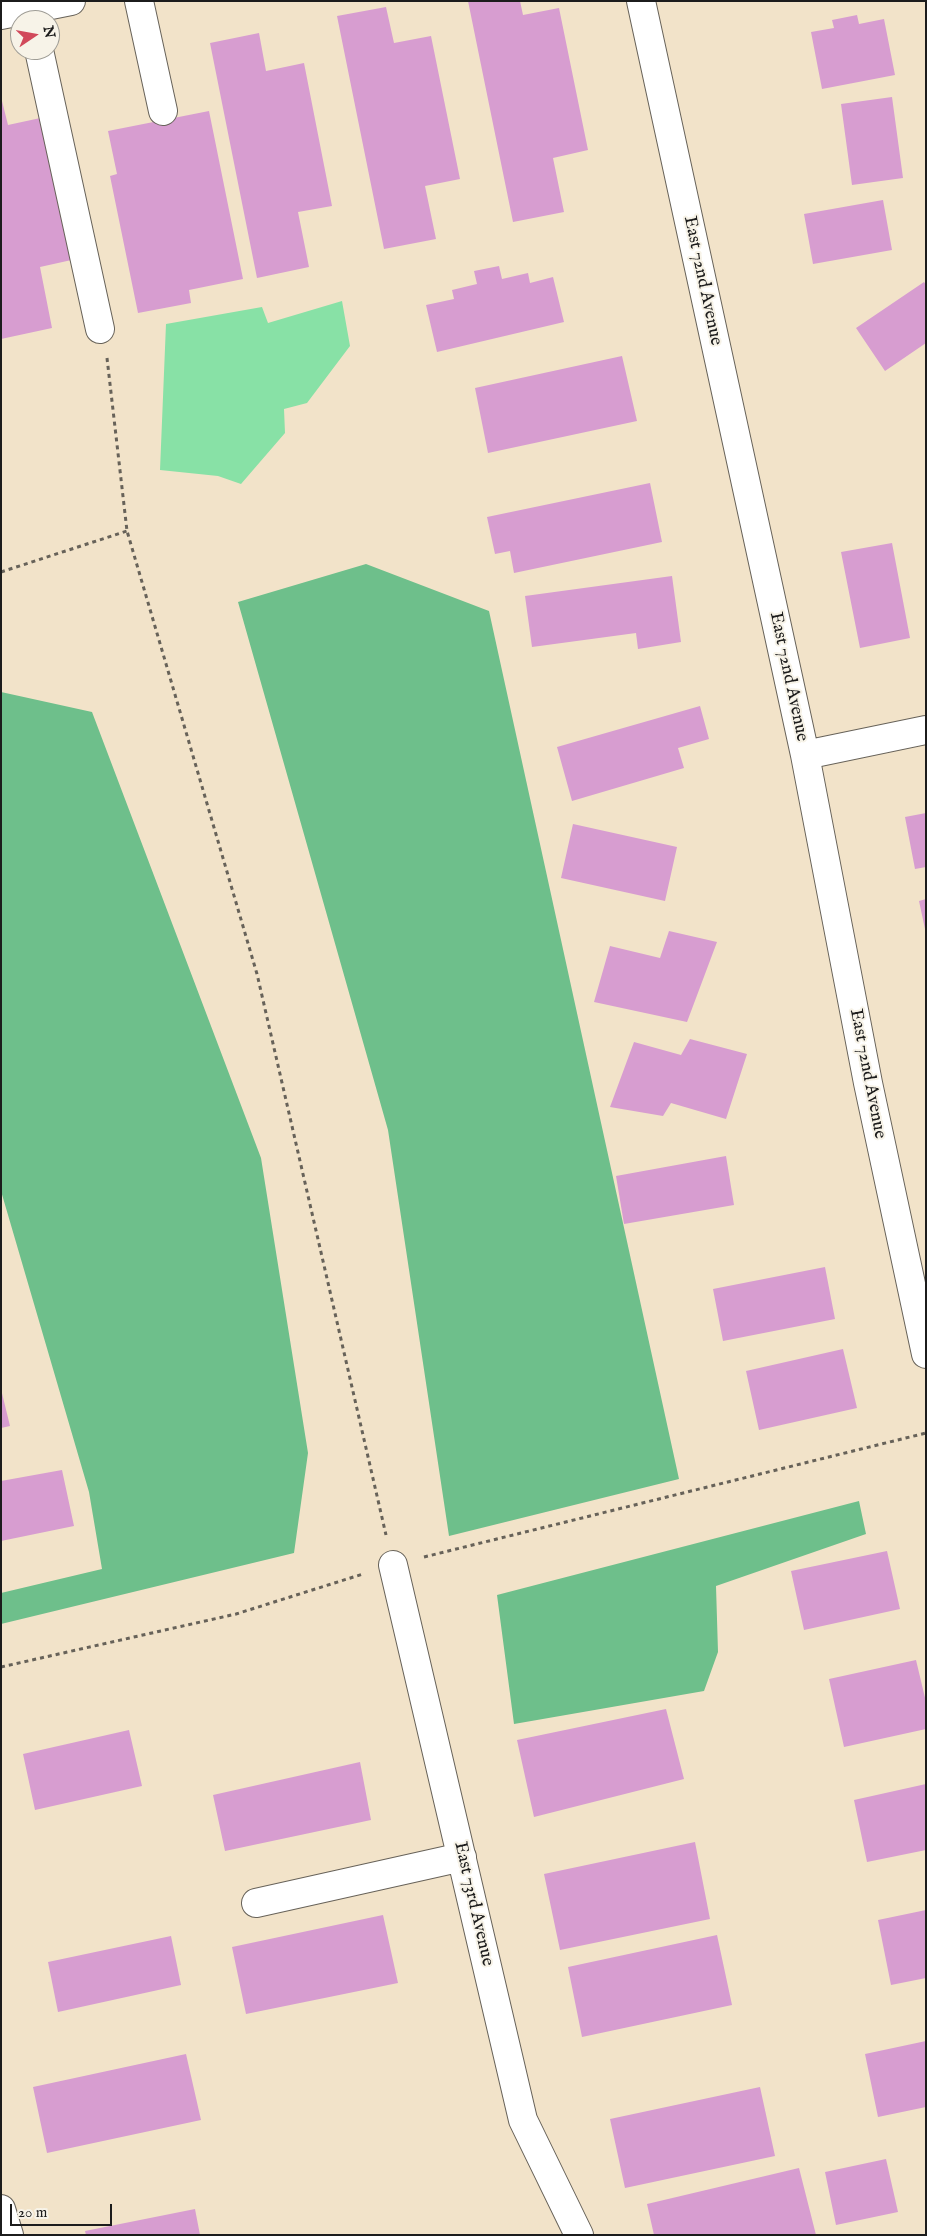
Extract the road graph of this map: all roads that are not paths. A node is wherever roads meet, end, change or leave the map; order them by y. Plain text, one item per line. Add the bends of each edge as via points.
1 (139, 1) edge
2 (641, 1) edge
3 (62, 2) edge
4 (43, 10) edge
5 (41, 60) edge
6 (163, 111) dead end
7 (103, 339) road end
8 (926, 730) edge
9 (805, 755) junction
10 (926, 1354) edge
11 (392, 1565) road end
12 (462, 1857) junction
13 (256, 1903) dead end
14 (1, 2209) edge
15 (9, 2235) edge
16 (579, 2235) edge

1 - 6 street
2 - 9 street, East 72nd Avenue
3 - 4 street
5 - 7 street
8 - 9 street
9 - 10 street, East 72nd Avenue via 868,1083
11 - 12 street, East 73rd Avenue
12 - 13 street
12 - 16 street, East 73rd Avenue via 524,2120
14 - 15 street

